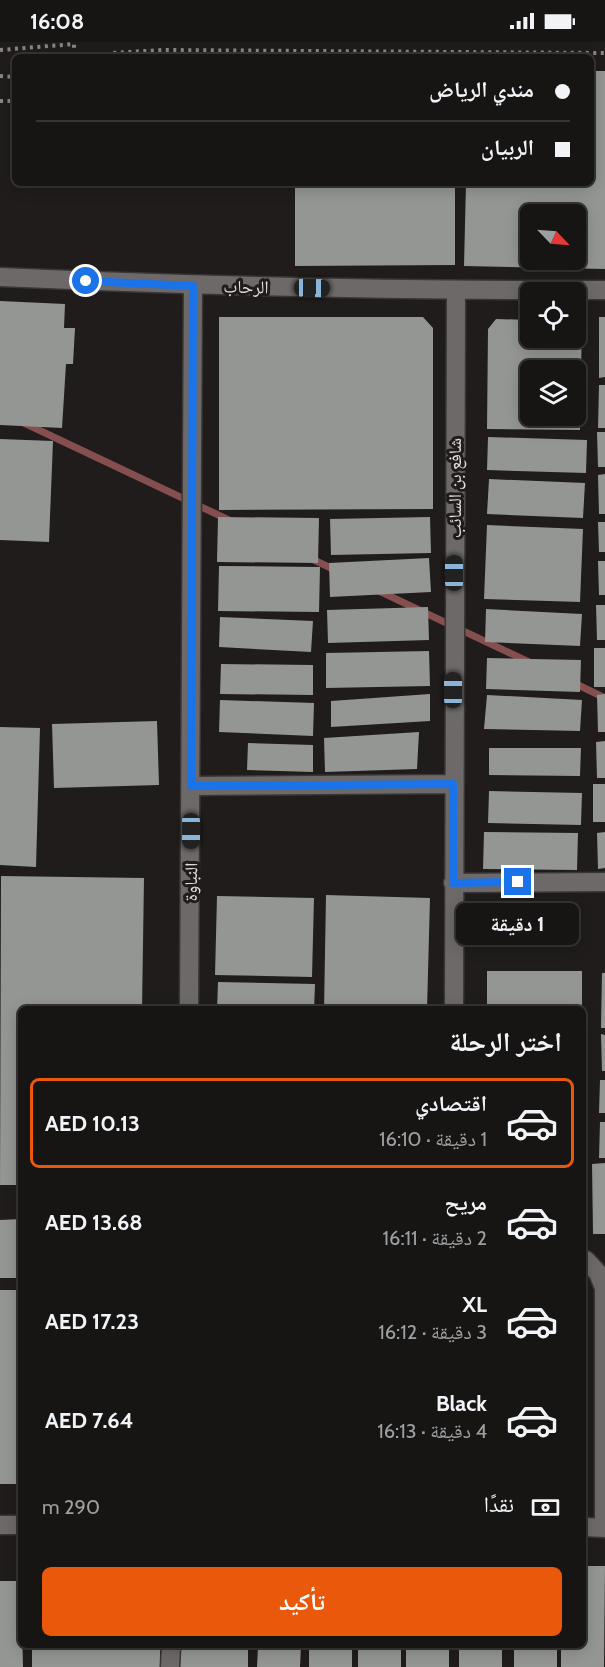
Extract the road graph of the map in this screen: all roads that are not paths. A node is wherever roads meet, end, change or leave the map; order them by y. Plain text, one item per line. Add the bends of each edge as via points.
1 (0, 277) edge
2 (193, 286) junction
3 (605, 290) edge
4 (456, 291) junction
5 (453, 784) junction
6 (191, 786) junction
7 (605, 882) edge
8 (453, 883) junction
9 (189, 1006) edge
10 (454, 1006) edge
11 (605, 1259) edge
12 (586, 1260) edge
13 (586, 1261) edge
14 (0, 1525) edge
15 (18, 1525) edge
16 (586, 1527) edge
17 (604, 1528) edge
18 (171, 1648) edge
19 (171, 1667) edge

1 - 2 street, الرحاب
2 - 4 street, الرحاب
2 - 6 street, النباوة
3 - 4 street, الرحاب
4 - 5 street, شافع بن السائب
5 - 6 street
5 - 8 street, شافع بن السائب
6 - 9 street, النباوة
7 - 8 street
8 - 10 street, شافع بن السائب
11 - 12 street
13 - 17 street via 598,1273 604,1287
14 - 15 street
16 - 17 street
18 - 19 street

